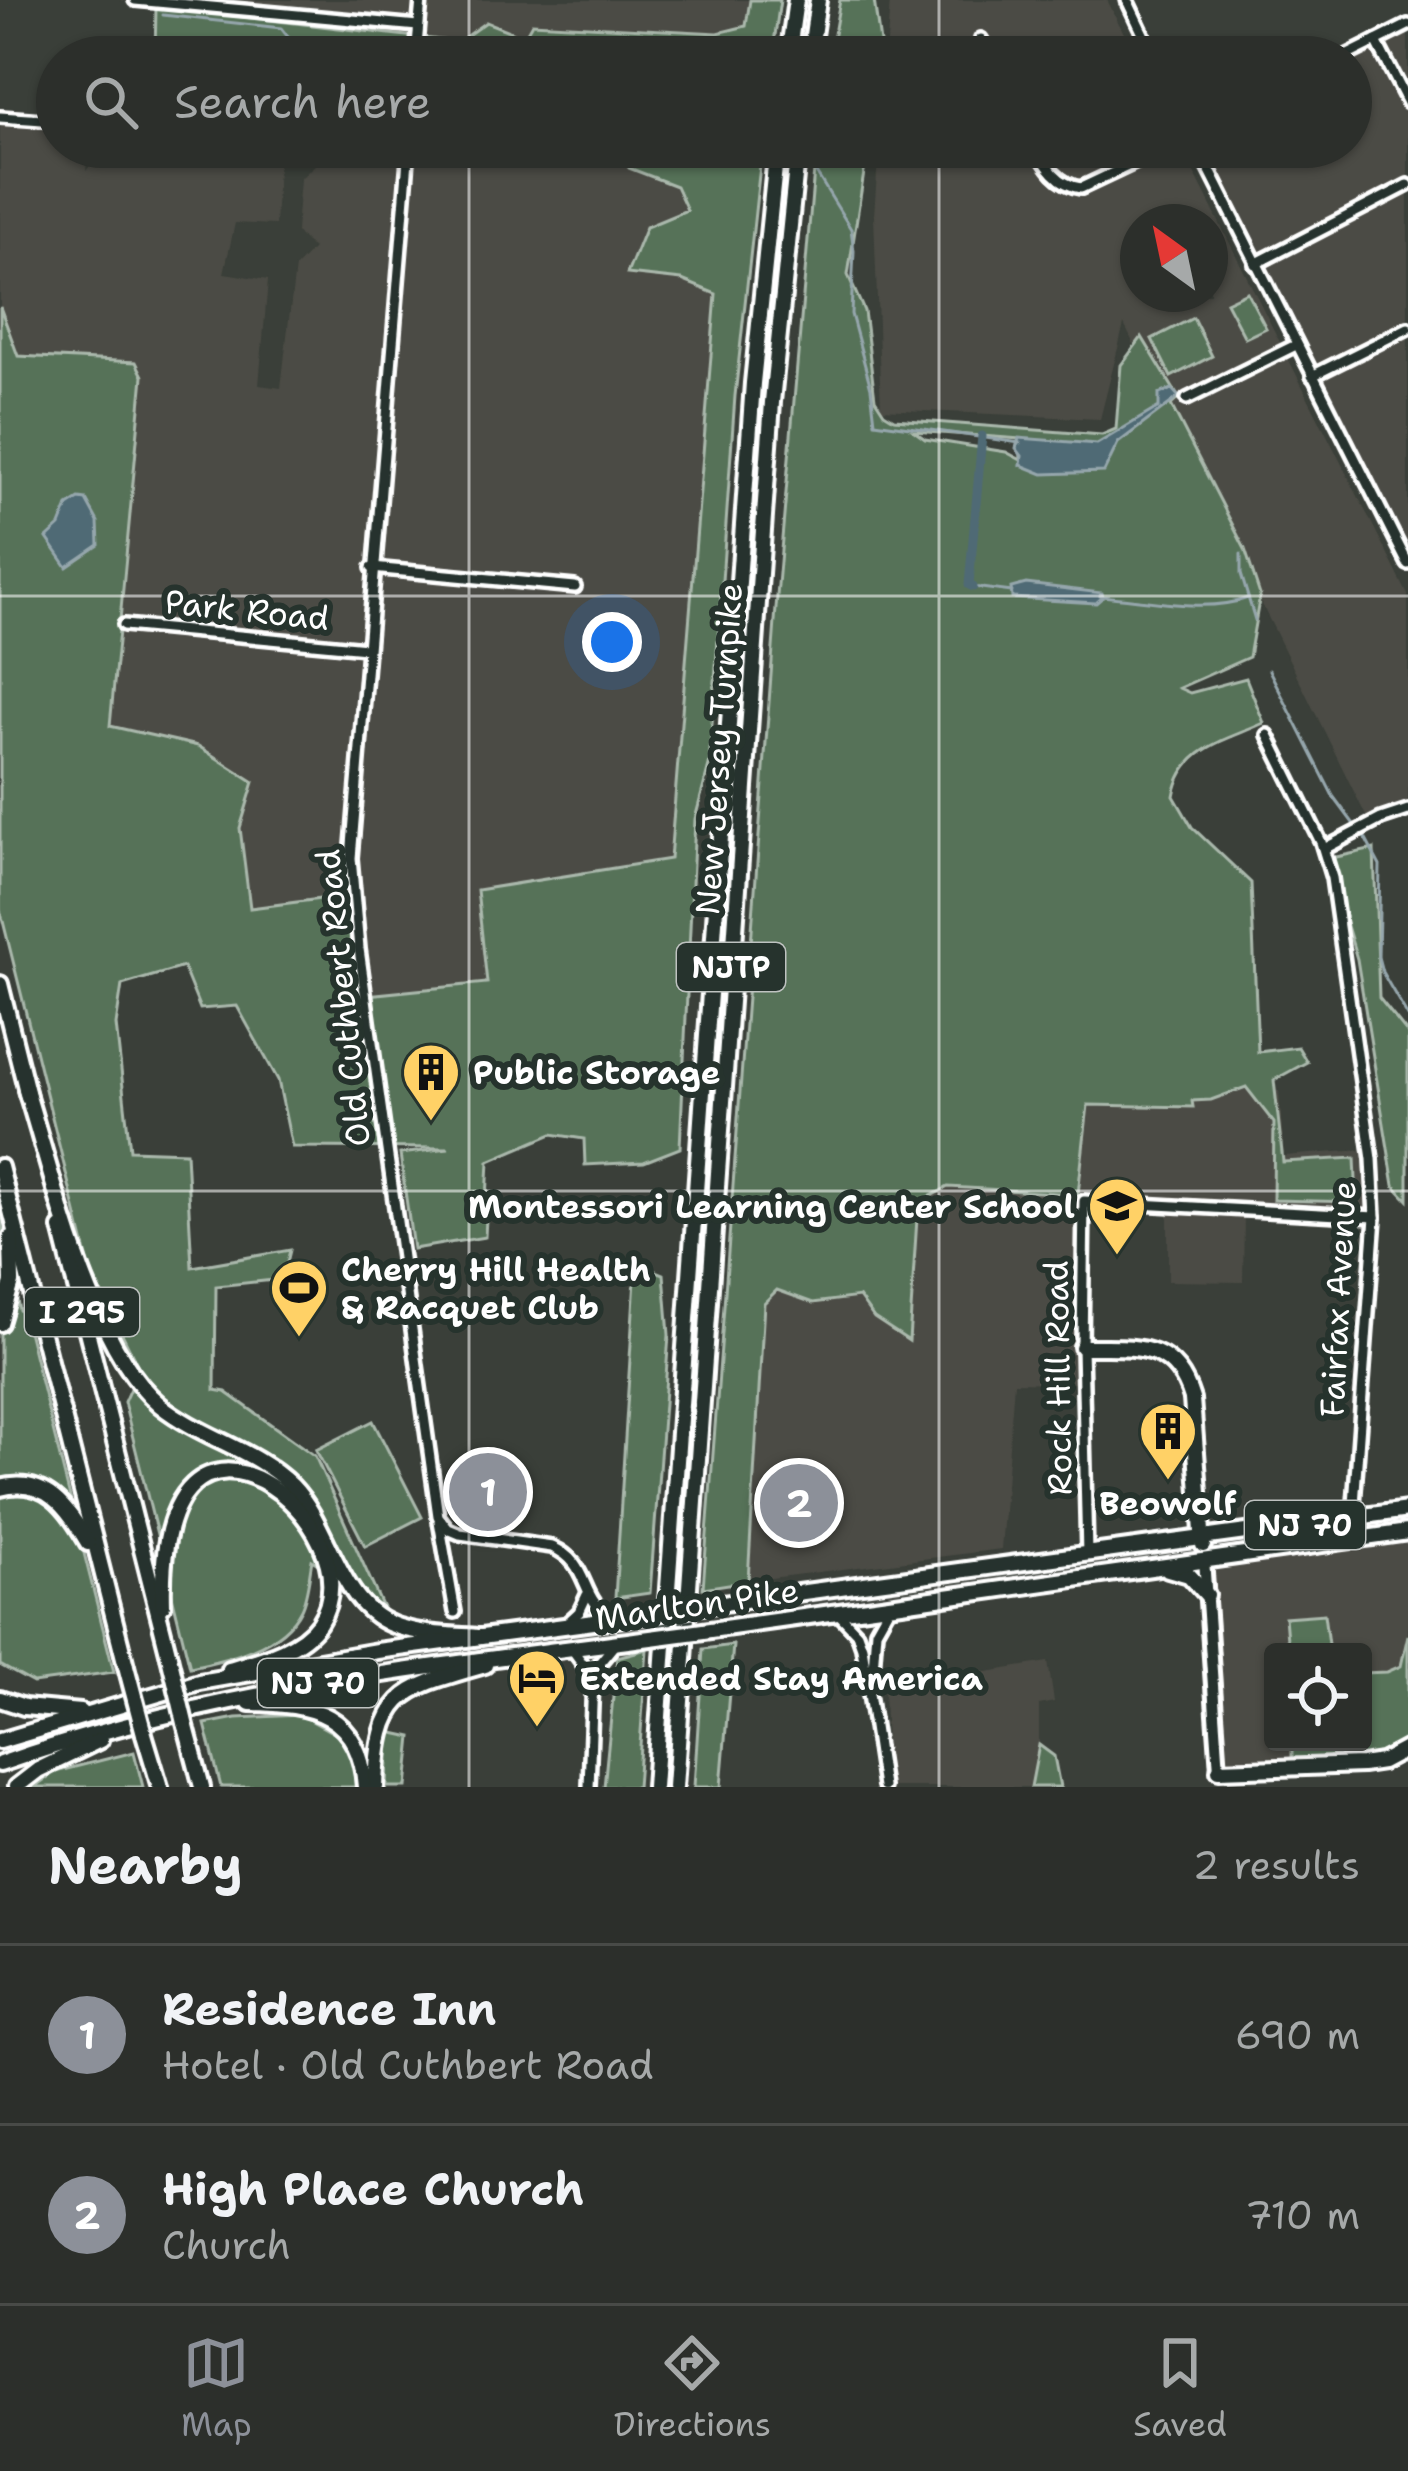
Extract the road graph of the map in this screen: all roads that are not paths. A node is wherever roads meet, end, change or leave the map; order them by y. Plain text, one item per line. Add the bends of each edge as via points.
1 (135, 0) edge
2 (421, 0) edge
3 (796, 0) edge
4 (818, 0) edge
5 (1127, 0) edge
6 (1408, 25) edge
7 (418, 26) junction
8 (417, 36) edge
9 (791, 36) edge
10 (813, 36) edge
11 (1144, 36) edge
12 (1376, 41) junction
13 (1372, 43) edge
14 (1408, 103) edge
15 (0, 117) edge
16 (36, 120) edge
17 (404, 168) edge
18 (775, 168) edge
19 (796, 168) edge
20 (1049, 168) edge
21 (1128, 168) edge
22 (1208, 168) edge
23 (1408, 185) edge
24 (1255, 264) junction
25 (1408, 328) edge
26 (1296, 345) junction
27 (1312, 376) junction
28 (1187, 399) dead end
29 (1408, 564) edge
30 (373, 568) junction
31 (575, 587) dead end
32 (124, 625) dead end
33 (366, 648) junction
34 (1268, 735) dead end
35 (1408, 810) edge
36 (1324, 849) junction
37 (0, 985) edge
38 (26, 1090) junction
39 (0, 1170) edge
40 (1375, 1217) junction
41 (0, 1323) edge
42 (1082, 1347) junction
43 (0, 1488) edge
44 (1408, 1510) edge
45 (438, 1516) junction
46 (1353, 1518) junction
47 (1408, 1532) edge
48 (1203, 1539) junction
49 (1087, 1554) junction
50 (96, 1556) junction
51 (1204, 1559) junction
52 (1151, 1567) junction
53 (588, 1590) junction
54 (1207, 1594) junction
55 (891, 1604) junction
56 (455, 1612) dead end
57 (837, 1612) junction
58 (621, 1618) junction
59 (556, 1627) junction
60 (480, 1637) junction
61 (616, 1643) junction
62 (167, 1648) junction
63 (572, 1649) junction
64 (523, 1655) junction
65 (593, 1678) junction
66 (199, 1682) junction
67 (871, 1693) junction
68 (0, 1699) edge
69 (227, 1702) junction
70 (91, 1713) junction
71 (128, 1727) junction
72 (0, 1742) edge
73 (1408, 1748) edge
74 (0, 1764) edge
75 (1219, 1770) junction
76 (158, 1783) edge
77 (16, 1787) edge
78 (202, 1787) edge
79 (365, 1787) edge
80 (376, 1787) edge
81 (590, 1787) edge
82 (654, 1787) edge
83 (675, 1787) edge
84 (883, 1787) edge
85 (1220, 1787) edge

1 - 7 street
2 - 7 street
3 - 9 highway
4 - 10 highway
5 - 11 street
6 - 12 street
7 - 8 street
12 - 13 street
12 - 14 street
15 - 16 street
17 - 30 street, Old Cuthbert Road
18 - 82 highway, New Jersey Turnpike / NJTP
19 - 83 highway, New Jersey Turnpike / NJTP via 766,473
20 - 21 street via 1073,187
22 - 24 street
23 - 24 street
24 - 26 street
25 - 27 street
26 - 27 street
26 - 28 street
27 - 29 street
30 - 31 street
30 - 33 street, Old Cuthbert Road
32 - 33 street, Park Road
33 - 45 street, Old Cuthbert Road via 351,883
34 - 36 street, Fairfax Avenue
35 - 36 street
36 - 40 street, Fairfax Avenue
37 - 38 highway, I 295
38 - 60 highway via 95,1304 140,1386 176,1417 288,1483 377,1617 402,1629
38 - 62 highway, I 295
39 - 41 highway via 13,1262
39 - 50 highway, I 295
40 - 42 street, Rock Hill Road via 1084,1201
40 - 46 street, Fairfax Avenue
42 - 48 highway via 1158,1352 1187,1383
42 - 49 street, Rock Hill Road
43 - 50 highway via 34,1486 55,1496
44 - 46 highway, Marlton Pike / NJ 70
45 - 53 street via 460,1534 565,1553
45 - 56 street, Old Cuthbert Road
46 - 48 highway, Marlton Pike / NJ 70
47 - 51 highway, Marlton Pike / NJ 70
48 - 49 highway, Marlton Pike / NJ 70
48 - 51 highway
49 - 58 highway, Marlton Pike / NJ 70, bridge
50 - 76 highway, I 295, bridge
51 - 52 highway, Marlton Pike / NJ 70
51 - 54 main road
52 - 54 highway via 1189,1575
52 - 55 highway, Marlton Pike / NJ 70
53 - 58 street via 600,1610
53 - 59 street via 577,1615
54 - 75 main road
55 - 57 highway, Marlton Pike / NJ 70
55 - 67 street via 876,1630
57 - 61 highway, Marlton Pike / NJ 70, bridge
57 - 67 street via 857,1633
58 - 59 highway, Marlton Pike / NJ 70
59 - 60 highway, Marlton Pike / NJ 70
60 - 66 highway, Marlton Pike / NJ 70
61 - 63 highway, Marlton Pike / NJ 70
61 - 65 street
62 - 66 highway via 164,1546 184,1492 222,1470 269,1482 316,1537 329,1576 325,1612 292,1645
62 - 78 highway, I 295, bridge
63 - 64 highway, Marlton Pike / NJ 70
63 - 65 street
64 - 69 highway, Marlton Pike / NJ 70
64 - 80 highway via 438,1679 393,1706 382,1725
65 - 81 street
66 - 70 highway, Marlton Pike / NJ 70
67 - 84 street
68 - 70 highway
69 - 71 highway, Marlton Pike / NJ 70
69 - 79 highway via 327,1714 355,1744
70 - 72 highway, Marlton Pike / NJ 70
71 - 74 highway, Marlton Pike / NJ 70
71 - 77 highway
73 - 75 highway via 1362,1766
75 - 85 street

